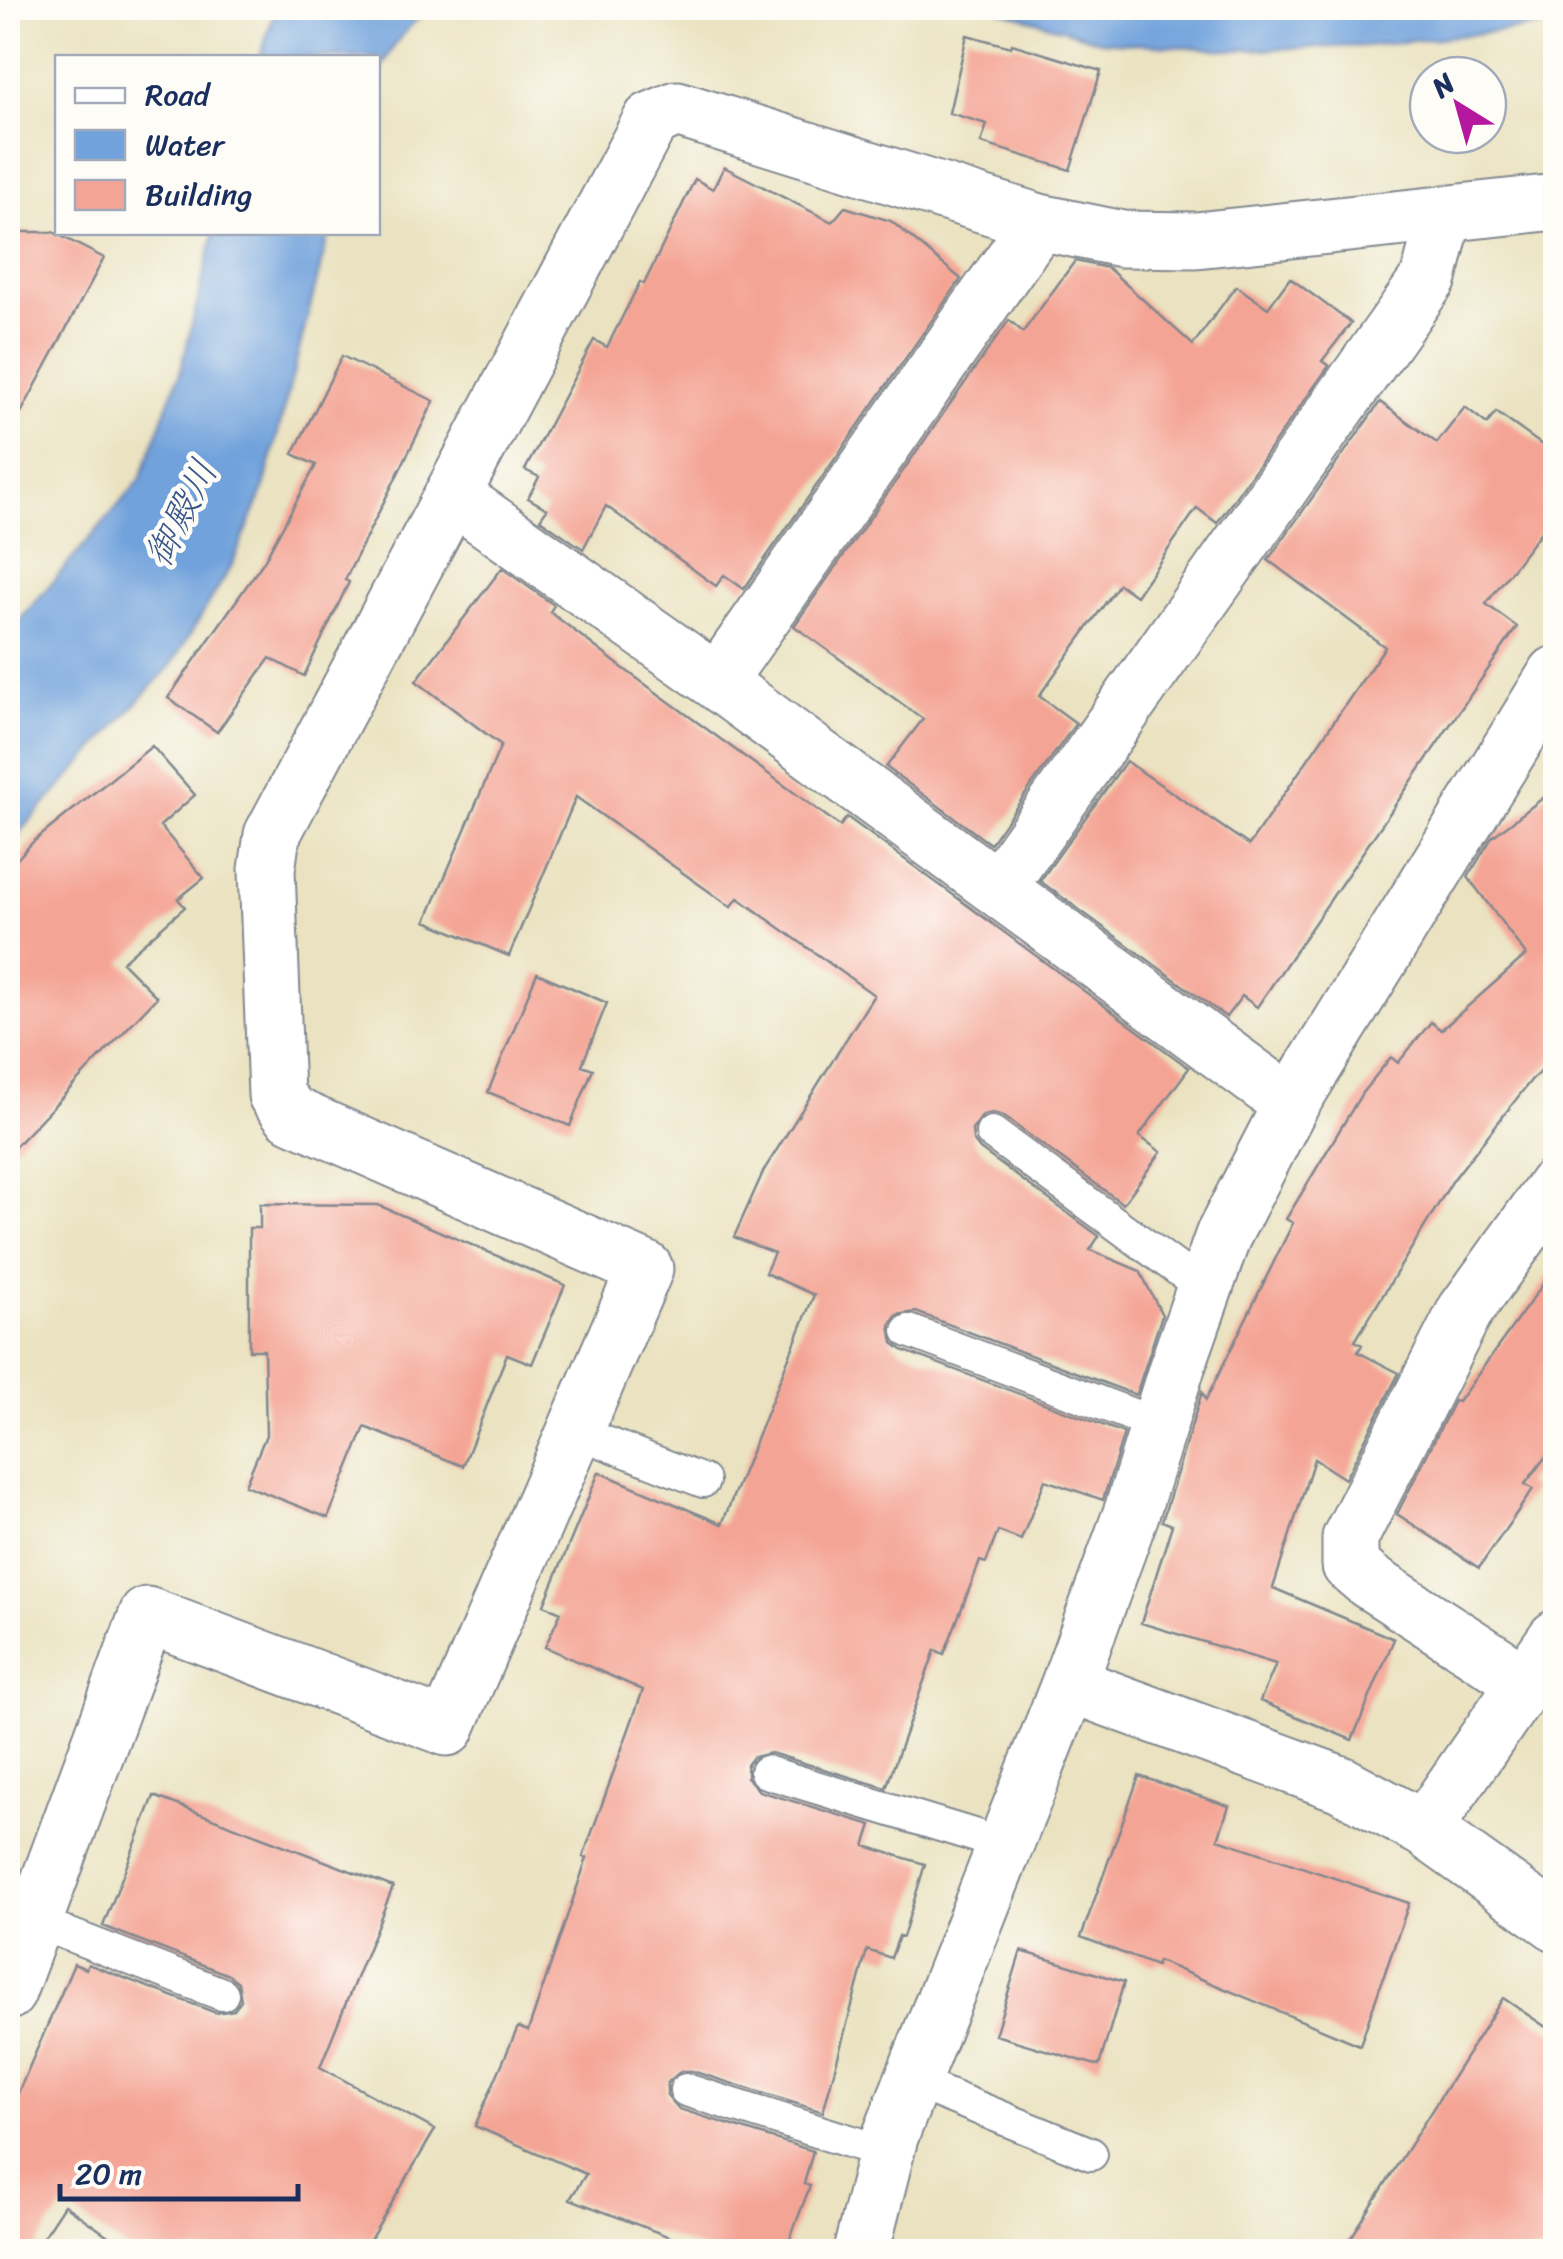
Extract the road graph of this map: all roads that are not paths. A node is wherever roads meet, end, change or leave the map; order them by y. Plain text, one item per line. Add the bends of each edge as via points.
1 (1556, 202) edge
2 (1444, 213) junction
3 (1039, 222) junction
4 (452, 495) junction
5 (1556, 674) edge
6 (718, 682) junction
7 (998, 886) junction
8 (1291, 1104) junction
9 (992, 1133) dead end
10 (1556, 1185) edge
11 (1205, 1290) junction
12 (910, 1331) dead end
13 (1159, 1425) junction
14 (576, 1431) junction
15 (703, 1481) dead end
16 (1556, 1638) edge
17 (1525, 1682) junction
18 (1069, 1684) junction
19 (766, 1772) dead end
20 (1424, 1828) junction
21 (1006, 1845) junction
22 (34, 1921) junction
23 (1556, 1923) edge
24 (8, 1992) edge
25 (222, 1994) dead end
26 (912, 2081) junction
27 (686, 2090) dead end
28 (886, 2153) junction
29 (1091, 2154) dead end
30 (861, 2252) edge

1 - 2 street
2 - 3 street via 1196,240 1122,238
2 - 7 street via 1429,278
3 - 4 street via 677,109 651,120
3 - 6 street
4 - 6 street
4 - 14 street via 272,835 267,870 276,1095 291,1114 645,1270
5 - 8 street
6 - 7 street
7 - 8 street
8 - 11 street via 1223,1236
9 - 11 lane
10 - 17 street via 1465,1311 1350,1538 1350,1564 1369,1581
11 - 13 street
12 - 13 lane
13 - 18 street
14 - 15 lane
14 - 22 street via 447,1728 148,1614
16 - 17 street
17 - 20 street
18 - 20 street via 1341,1784
18 - 21 street
19 - 21 lane
20 - 23 street
21 - 26 street
22 - 24 street
22 - 25 lane
26 - 28 street
26 - 29 lane
27 - 28 lane
28 - 30 street

